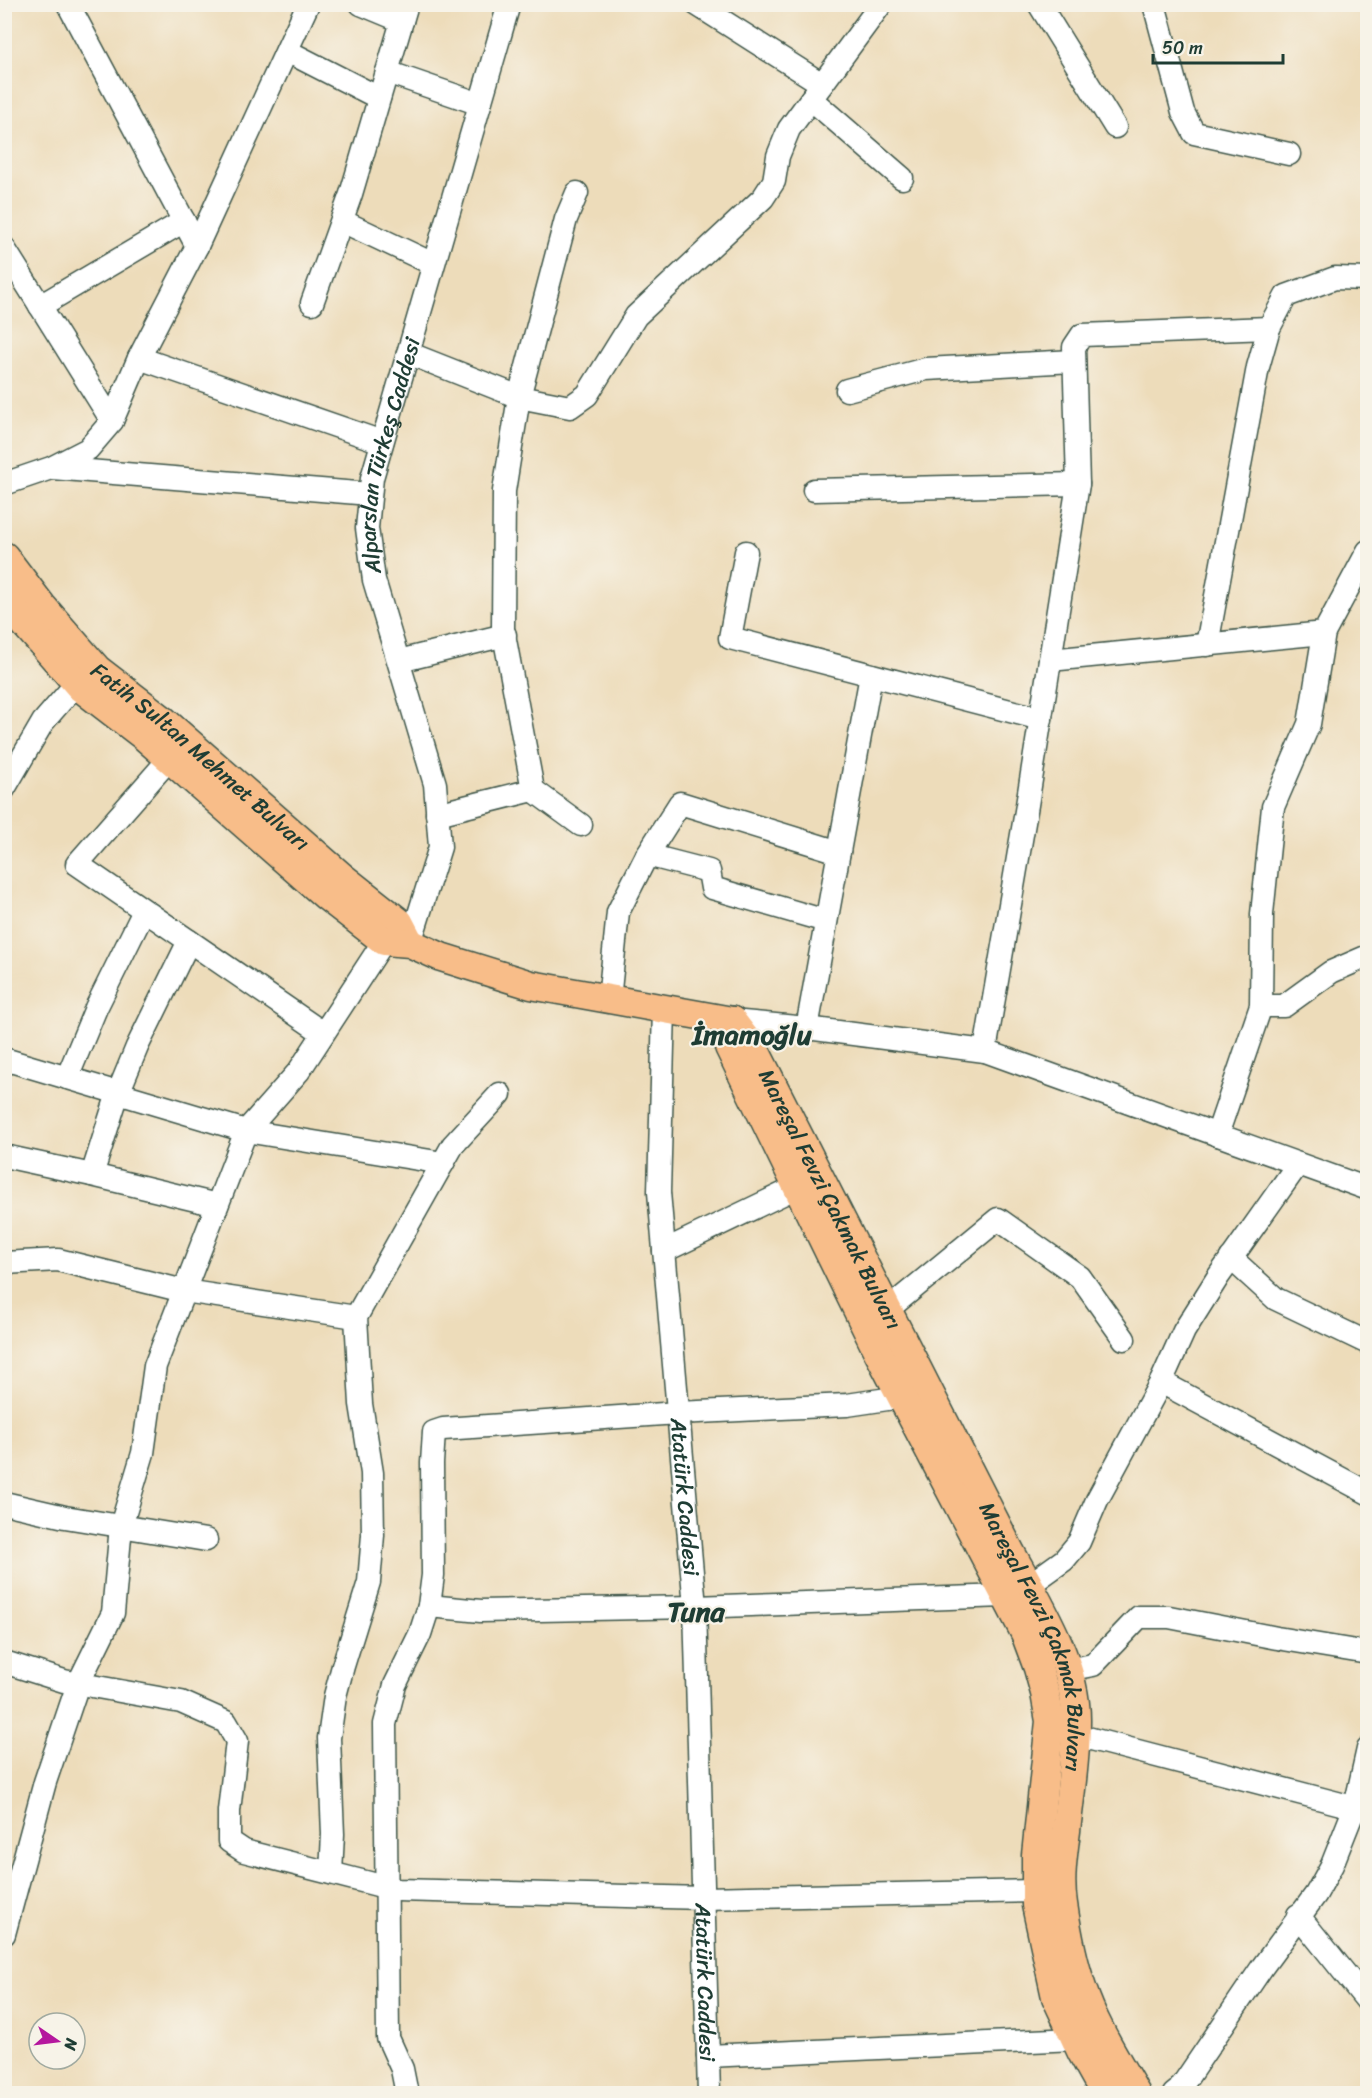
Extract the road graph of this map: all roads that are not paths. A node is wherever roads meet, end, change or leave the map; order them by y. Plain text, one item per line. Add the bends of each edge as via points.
1 (68, 4) edge
2 (308, 4) edge
3 (361, 4) edge
4 (509, 4) edge
5 (696, 4) edge
6 (881, 4) edge
7 (1040, 4) edge
8 (1154, 4) edge
9 (405, 13) edge
10 (287, 51) junction
11 (387, 72) junction
12 (816, 91) junction
13 (380, 98) junction
14 (480, 104) junction
15 (1115, 127) dead end
16 (1288, 154) dead end
17 (902, 178) dead end
18 (577, 193) dead end
19 (184, 220) junction
20 (342, 221) junction
21 (197, 246) junction
22 (4, 248) edge
23 (433, 264) junction
24 (1368, 279) edge
25 (312, 303) dead end
26 (40, 306) junction
27 (1269, 328) junction
28 (408, 353) junction
29 (139, 358) junction
30 (1074, 361) junction
31 (847, 390) dead end
32 (519, 397) junction
33 (112, 421) junction
34 (382, 442) junction
35 (51, 468) junction
36 (4, 484) edge
37 (1078, 484) junction
38 (814, 490) dead end
39 (370, 494) junction
40 (1368, 551) edge
41 (746, 552) dead end
42 (4, 556) edge
43 (1361, 579) edge
44 (4, 598) edge
45 (1324, 633) junction
46 (505, 635) junction
47 (1207, 645) junction
48 (1050, 660) junction
49 (399, 661) junction
50 (85, 674) junction
51 (871, 675) junction
52 (1041, 719) junction
53 (170, 758) junction
54 (4, 789) edge
55 (532, 790) junction
56 (438, 814) junction
57 (581, 825) dead end
58 (839, 852) junction
59 (646, 855) junction
60 (144, 911) junction
61 (826, 921) junction
62 (189, 941) junction
63 (397, 942) junction
64 (1368, 956) edge
65 (599, 999) junction
66 (1261, 1006) junction
67 (664, 1009) junction
68 (732, 1021) junction
69 (807, 1028) junction
70 (323, 1033) junction
71 (985, 1051) junction
72 (4, 1059) edge
73 (67, 1078) junction
74 (118, 1093) junction
75 (500, 1094) dead end
76 (246, 1131) junction
77 (1217, 1135) junction
78 (4, 1156) edge
79 (443, 1163) junction
80 (1298, 1164) junction
81 (92, 1175) junction
82 (797, 1187) junction
83 (1368, 1189) edge
84 (217, 1205) junction
85 (664, 1251) junction
86 (1231, 1258) junction
87 (4, 1263) edge
88 (184, 1291) junction
89 (887, 1310) junction
90 (356, 1317) junction
91 (1124, 1339) dead end
92 (1368, 1343) edge
93 (1161, 1382) junction
94 (901, 1397) junction
95 (678, 1413) junction
96 (1368, 1493) edge
97 (4, 1503) edge
98 (121, 1526) junction
99 (206, 1540) dead end
100 (1017, 1590) junction
101 (429, 1606) junction
102 (695, 1607) junction
103 (1368, 1653) edge
104 (4, 1662) edge
105 (1066, 1670) junction
106 (78, 1684) junction
107 (1076, 1735) junction
108 (1368, 1749) edge
109 (1361, 1809) edge
110 (331, 1873) junction
111 (388, 1887) junction
112 (1036, 1891) junction
113 (704, 1898) junction
114 (1298, 1915) junction
115 (4, 1934) edge
116 (1368, 2002) edge
117 (1087, 2031) junction
118 (708, 2056) junction
119 (407, 2094) edge
120 (709, 2094) edge
121 (1106, 2094) edge
122 (1137, 2094) edge
123 (1174, 2094) edge

1 - 19 street
2 - 10 street
3 - 9 street
4 - 14 street, Alparslan Türkeş Caddesi
5 - 12 street
6 - 12 street
7 - 15 street
8 - 16 street via 1183,112 1194,133
9 - 11 street
10 - 13 street
10 - 21 street
11 - 13 street
11 - 14 street
12 - 17 street
12 - 32 street via 789,129 778,156 774,181 763,198 636,316 587,395 570,407
13 - 20 street
14 - 23 street, Alparslan Türkeş Caddesi
18 - 32 street via 566,219
19 - 21 street
19 - 26 street
20 - 23 street
20 - 25 street
21 - 29 street
22 - 26 street
23 - 28 street, Alparslan Türkeş Caddesi
24 - 27 street via 1335,278 1286,296
26 - 33 street
27 - 30 street via 1082,335 1074,347
27 - 47 street
28 - 32 street
28 - 34 street, Alparslan Türkeş Caddesi
29 - 33 street
29 - 34 street
30 - 31 street via 926,369
30 - 37 street
32 - 46 street via 504,491
33 - 35 street via 88,449
34 - 39 street, Alparslan Türkeş Caddesi
35 - 36 street
35 - 39 street
37 - 38 street
37 - 48 street
39 - 49 street, Alparslan Türkeş Caddesi via 367,528 374,580
40 - 43 street
41 - 51 street via 730,638
42 - 50 main road, Fatih Sultan Mehmet Bulvarı via 42,606
43 - 45 street
44 - 50 main road, Fatih Sultan Mehmet Bulvarı via 23,622
45 - 47 street
45 - 66 street via 1309,724 1273,807 1262,914
46 - 49 street
46 - 55 street
47 - 48 street
48 - 52 street
49 - 56 street, Alparslan Türkeş Caddesi via 435,784
50 - 53 main road, Fatih Sultan Mehmet Bulvarı
50 - 54 street via 43,722
50 - 63 main road, Fatih Sultan Mehmet Bulvarı via 162,719 399,922
51 - 52 street
51 - 58 street
52 - 71 street
53 - 60 street via 77,864
53 - 63 main road, Fatih Sultan Mehmet Bulvarı via 326,896
55 - 56 street
55 - 57 street
56 - 63 street, Alparslan Türkeş Caddesi via 440,847
58 - 59 street via 680,803
58 - 61 street
59 - 61 street via 709,871 712,888
59 - 65 street via 618,912
60 - 62 street
60 - 73 street
61 - 69 street
62 - 70 street
62 - 74 street
63 - 65 main road, Fatih Sultan Mehmet Bulvarı via 531,985
63 - 70 street, Alparslan Türkeş Caddesi
64 - 66 street via 1331,972 1284,1006
65 - 67 main road, Fatih Sultan Mehmet Bulvarı
66 - 77 street
67 - 68 main road, Fatih Sultan Mehmet Bulvarı
67 - 85 street, Atatürk Caddesi via 659,1192
68 - 69 street
68 - 82 main road, Mareşal Fevzi Çakmak Bulvarı via 729,1047
68 - 89 main road, Mareşal Fevzi Çakmak Bulvarı via 756,1052
69 - 71 street
70 - 76 street, Alparslan Türkeş Caddesi via 298,1071
71 - 77 street
72 - 73 street
73 - 74 street
74 - 76 street
74 - 81 street
75 - 79 street via 453,1145
76 - 79 street
76 - 84 street, Alparslan Türkeş Caddesi
77 - 80 street
78 - 81 street
79 - 90 street
80 - 83 street
80 - 86 street
81 - 84 street
82 - 85 street
82 - 94 main road, Mareşal Fevzi Çakmak Bulvarı
84 - 88 street, Alparslan Türkeş Caddesi
85 - 95 street, Atatürk Caddesi
86 - 92 street via 1276,1299
86 - 93 street via 1184,1331
87 - 88 street via 58,1260
88 - 90 street
88 - 98 street, Alparslan Türkeş Caddesi via 155,1366 143,1453
89 - 91 street via 998,1219 1080,1277
89 - 100 main road, Mareşal Fevzi Çakmak Bulvarı
90 - 110 street via 361,1404 372,1473 373,1535 369,1582 335,1696 329,1738
93 - 96 street
93 - 100 street via 1097,1500 1079,1542 1064,1560
94 - 95 street via 847,1405
94 - 100 main road, Mareşal Fevzi Çakmak Bulvarı
95 - 101 street via 434,1432 433,1575
95 - 102 street, Atatürk Caddesi
97 - 98 street
98 - 99 street
98 - 106 street, Alparslan Türkeş Caddesi via 113,1613
100 - 102 street
100 - 105 main road, Mareşal Fevzi Çakmak Bulvarı via 1049,1622
100 - 112 main road, Mareşal Fevzi Çakmak Bulvarı via 1050,1721
101 - 102 street via 481,1611
101 - 111 street via 395,1684 385,1724
102 - 113 street, Atatürk Caddesi
103 - 105 street via 1169,1617 1139,1617 1093,1665
104 - 106 street
105 - 107 main road, Mareşal Fevzi Çakmak Bulvarı
106 - 110 street via 181,1702 226,1722 237,1741 229,1841 244,1851
106 - 115 street, Alparslan Türkeş Caddesi via 45,1782
107 - 109 street
107 - 117 main road, Mareşal Fevzi Çakmak Bulvarı via 1062,1901 1082,1988
108 - 109 street
109 - 114 street via 1316,1894
110 - 111 street
111 - 113 street
111 - 119 street via 388,2038 402,2069
112 - 113 street
112 - 117 main road, Mareşal Fevzi Çakmak Bulvarı via 1041,1935 1056,1997
113 - 118 street, Atatürk Caddesi
114 - 116 street
114 - 123 street
117 - 118 street
117 - 121 main road, Mareşal Fevzi Çakmak Bulvarı
117 - 122 main road, Mareşal Fevzi Çakmak Bulvarı
118 - 120 street, Atatürk Caddesi

